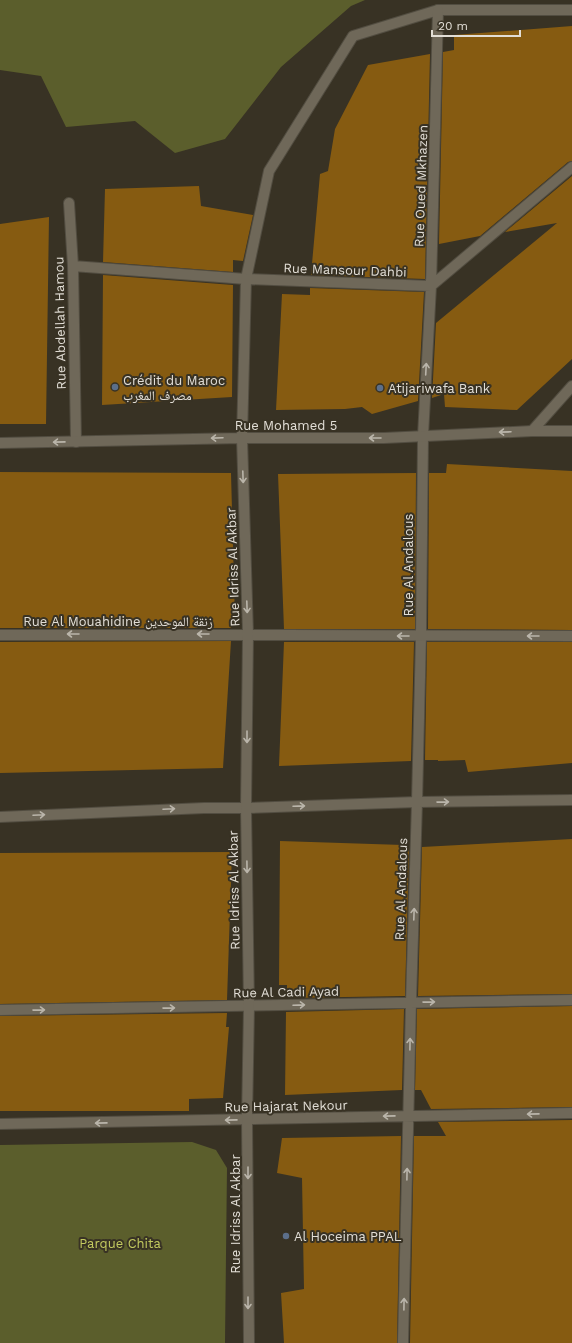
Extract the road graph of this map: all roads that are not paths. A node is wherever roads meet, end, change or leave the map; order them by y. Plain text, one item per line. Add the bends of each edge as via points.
1 (438, 10) junction
2 (572, 10) edge
3 (572, 166) edge
4 (69, 203) dead end
5 (73, 266) junction
6 (246, 279) junction
7 (431, 286) junction
8 (572, 386) edge
9 (532, 431) junction
10 (572, 431) edge
11 (422, 436) junction
12 (242, 438) junction
13 (76, 442) junction
14 (0, 444) edge
15 (248, 634) junction
16 (0, 635) edge
17 (421, 636) junction
18 (572, 636) edge
19 (572, 800) edge
20 (417, 802) junction
21 (246, 808) junction
22 (0, 817) edge
23 (572, 1000) edge
24 (411, 1002) junction
25 (249, 1006) junction
26 (0, 1010) edge
27 (572, 1113) edge
28 (408, 1116) junction
29 (248, 1120) junction
30 (0, 1124) edge
31 (249, 1343) edge
32 (403, 1343) edge

1 - 2 street, Rue Idriss Al Akbar
1 - 6 street, Rue Idriss Al Akbar via 352,36 269,171
1 - 7 street, Rue Oued Mkhazen
3 - 7 street
4 - 5 street, Rue Abdellah Hamou
5 - 6 street, Rue Mansour Dahbi
5 - 13 street, Rue Abdellah Hamou
6 - 7 street, Rue Mansour Dahbi
6 - 12 street, Rue Idriss Al Akbar
11 -> 7 street, Rue Oued Mkhazen
8 - 9 street
9 - 10 street, Rue Mohamed 5
9 -> 11 street, Rue Mohamed 5
11 -> 12 street, Rue Mohamed 5
11 - 17 street, Rue Al Andalous
12 -> 13 street, Rue Mohamed 5
12 -> 15 street, Rue Idriss Al Akbar
13 -> 14 street, Rue Mohamed 5
15 -> 16 street, Rue Al Mouahidine زنقة الموحدين
17 -> 15 street, Rue Al Mouahidine زنقة الموحدين
15 -> 21 street, Rue Idriss Al Akbar
18 -> 17 street, Rue Al Mouahidine زنقة الموحدين
17 - 20 street, Rue Al Andalous
20 -> 19 street
21 -> 20 street
24 -> 20 street, Rue Al Andalous
22 -> 21 street
21 -> 25 street, Rue Idriss Al Akbar
24 -> 23 street, Rue Al Cadi Ayad
25 -> 24 street, Rue Al Cadi Ayad
28 -> 24 street, Rue Al Andalous
26 -> 25 street, Rue Al Cadi Ayad
25 - 29 street, Rue Idriss Al Akbar
27 -> 28 street, Rue Hajarat Nekour
28 -> 29 street, Rue Hajarat Nekour
32 -> 28 street, Rue Al Andalous
29 -> 30 street, Rue Hajarat Nekour
29 -> 31 street, Rue Idriss Al Akbar

